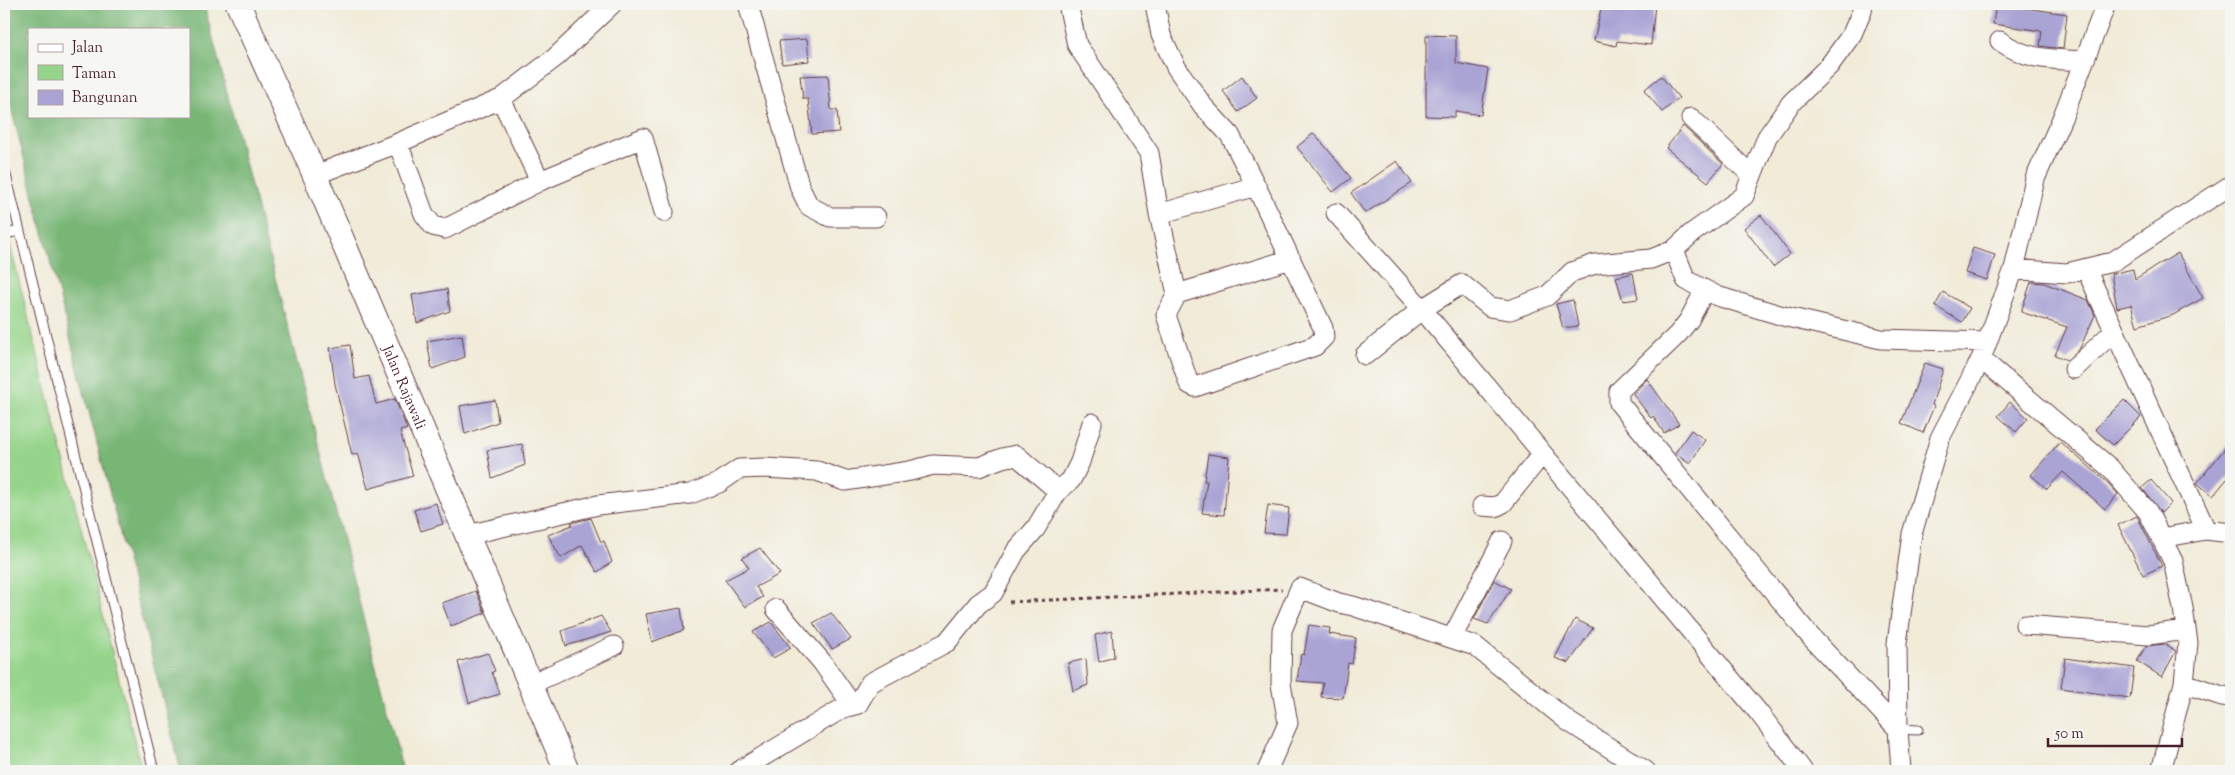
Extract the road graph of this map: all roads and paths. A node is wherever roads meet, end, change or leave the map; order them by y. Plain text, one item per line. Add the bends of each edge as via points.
1 (238, 4) edge
2 (612, 4) edge
3 (748, 4) edge
4 (1068, 4) edge
5 (1155, 4) edge
6 (1863, 4) edge
7 (2106, 4) edge
8 (2000, 41) dead end
9 (2084, 61) junction
10 (501, 99) junction
11 (1691, 118) dead end
12 (398, 143) junction
13 (4, 167) edge
14 (315, 175) junction
15 (1751, 175) junction
16 (540, 181) junction
17 (1256, 186) junction
18 (2231, 186) edge
19 (664, 212) dead end
20 (1336, 213) dead end
21 (1159, 214) junction
22 (876, 217) dead end
23 (20, 230) junction
24 (4, 234) edge
25 (1674, 250) junction
26 (1291, 260) junction
27 (2014, 269) junction
28 (2086, 269) junction
29 (1705, 290) junction
30 (1177, 294) junction
31 (1422, 309) junction
32 (2114, 331) junction
33 (1984, 350) junction
34 (1365, 355) dead end
35 (2074, 369) dead end
36 (1092, 423) dead end
37 (1542, 454) junction
38 (1058, 491) junction
39 (1482, 506) dead end
40 (2206, 530) junction
41 (2231, 533) edge
42 (467, 535) junction
43 (2161, 538) junction
44 (1502, 540) dead end
45 (1300, 588) junction
46 (978, 604) junction
47 (776, 609) dead end
48 (2025, 625) dead end
49 (2186, 630) junction
50 (1452, 638) junction
51 (614, 646) dead end
52 (2184, 683) junction
53 (530, 684) junction
54 (2231, 697) edge
55 (852, 705) junction
56 (1898, 729) junction
57 (1918, 730) dead end
58 (154, 771) edge
59 (567, 771) edge
60 (739, 771) edge
61 (1267, 771) edge
62 (1646, 771) edge
63 (1803, 771) edge
64 (1901, 771) edge
65 (2161, 771) edge

1 - 14 street, Jalan Rajawali
2 - 10 street via 556,57
3 - 22 street via 800,188 809,206 830,217
4 - 21 street via 1077,45 1149,153
5 - 17 street via 1161,35 1176,67 1203,106 1230,135
6 - 15 street via 1852,34 1829,66 1791,104 1767,137
7 - 9 street
8 - 9 street via 2028,56
9 - 27 street via 2035,179
10 - 12 street
10 - 16 street
11 - 15 street
12 - 14 street
12 - 16 street via 424,214 433,226 446,229
13 - 23 lane
14 - 42 street, Jalan Rajawali
15 - 25 street via 1744,196
16 - 19 street via 643,138
17 - 21 street
17 - 26 street
18 - 28 street via 2112,262
20 - 31 street
21 - 30 street
23 - 24 lane
23 - 58 lane
25 - 29 street via 1686,280
25 - 31 street via 1651,259 1595,264 1572,272 1547,296 1510,310 1490,308 1462,284
26 - 30 street
26 - 30 street via 1323,328 1324,337 1315,346 1195,387 1189,384 1166,314
27 - 28 street via 2067,273
27 - 33 street
28 - 32 street
29 - 33 street via 1783,316 1881,339
29 - 56 street via 1678,334 1619,391 1619,403 1810,636
31 - 34 street
31 - 37 street
32 - 35 street
32 - 40 street
33 - 43 street via 2110,468 2148,512
33 - 56 street via 1940,438 1912,534 1897,642
36 - 38 street via 1071,480
37 - 39 street via 1503,503 1495,507
37 - 63 street via 1759,713
38 - 42 street via 1016,455 979,467 933,465 845,481 817,471 765,468 739,470 719,483 690,494 598,505
38 - 46 street via 1036,528 1016,551 993,592
40 - 41 street
40 - 43 street
42 - 53 street, Jalan Rajawali
43 - 49 street via 2173,561
44 - 50 street
45 - 46 path
45 - 50 street
45 - 61 street via 1282,630 1281,684 1288,723
46 - 55 street via 947,642 870,683 858,704
47 - 55 street via 822,662
48 - 49 street via 2148,635
49 - 52 street
50 - 62 street via 1475,646 1569,722
51 - 53 street
52 - 54 street
52 - 65 street
53 - 59 street, Jalan Rajawali
55 - 60 street
56 - 57 lane
56 - 64 street

